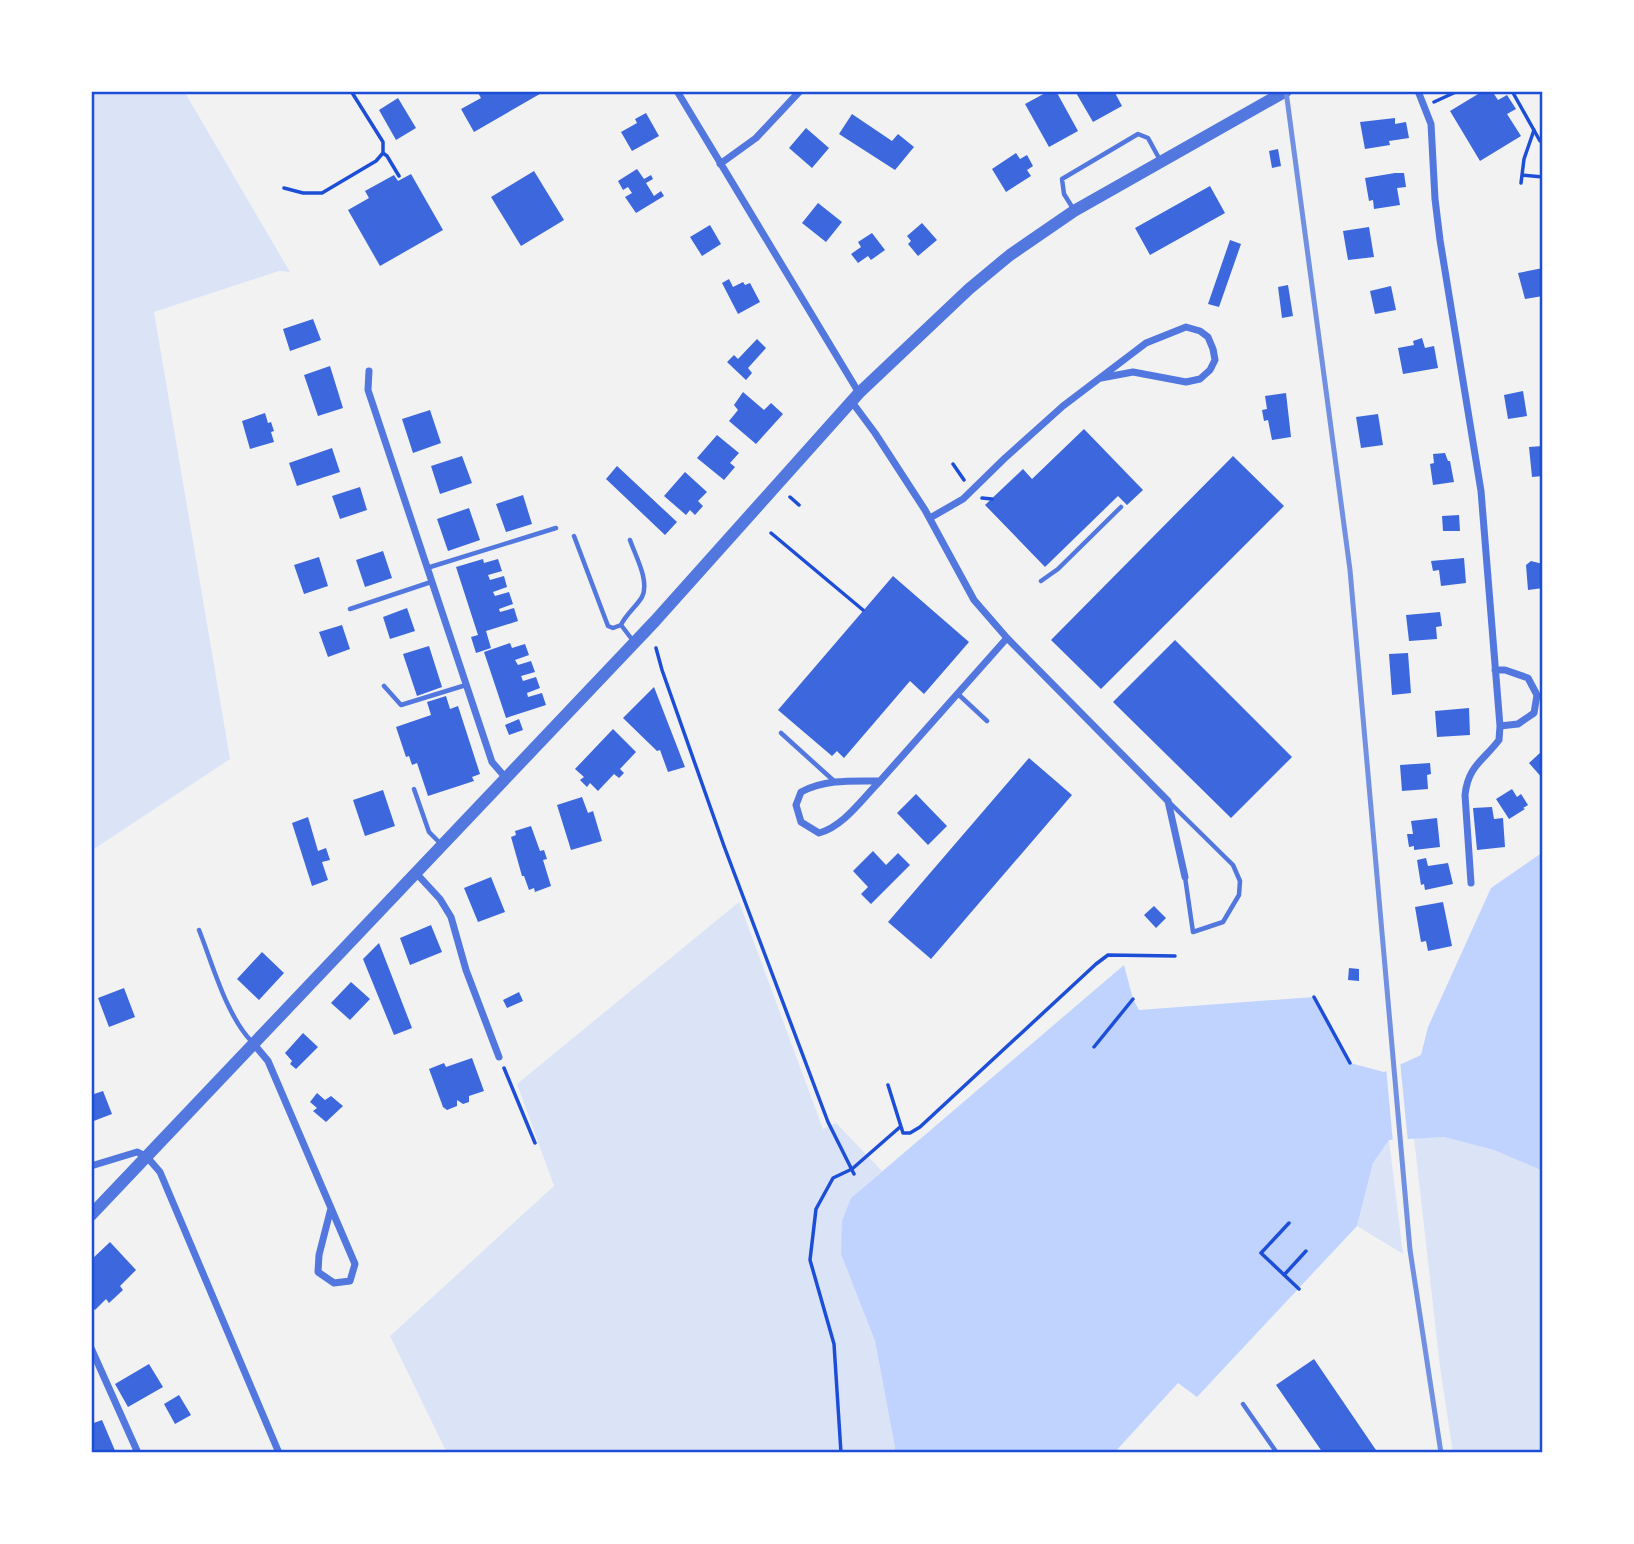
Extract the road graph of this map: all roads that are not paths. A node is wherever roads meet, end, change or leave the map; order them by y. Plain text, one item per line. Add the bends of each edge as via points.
1 (677, 91) edge
2 (800, 91) edge
3 (1286, 91) edge
4 (1418, 91) edge
5 (1160, 161) junction
6 (720, 164) junction
7 (1074, 211) junction
8 (369, 370) dead end
9 (1101, 377) junction
10 (856, 398) junction
11 (1121, 507) dead end
12 (930, 519) junction
13 (556, 528) dead end
14 (574, 536) dead end
15 (630, 540) dead end
16 (426, 569) junction
17 (1041, 581) dead end
18 (431, 582) junction
19 (350, 609) dead end
20 (621, 625) junction
21 (1007, 638) junction
22 (634, 643) junction
23 (1495, 670) junction
24 (466, 685) junction
25 (384, 686) dead end
26 (958, 693) junction
27 (987, 721) dead end
28 (1500, 726) junction
29 (781, 733) dead end
30 (505, 777) junction
31 (835, 781) junction
32 (880, 781) junction
33 (414, 789) dead end
34 (1168, 801) junction
35 (443, 846) junction
36 (416, 873) junction
37 (1185, 877) joint
38 (1471, 883) dead end
39 (199, 930) dead end
40 (253, 1043) junction
41 (499, 1056) road end
42 (147, 1157) junction
43 (91, 1166) edge
44 (331, 1208) junction
45 (91, 1213) edge
46 (91, 1348) edge
47 (1243, 1404) dead end
48 (138, 1453) edge
49 (279, 1453) edge
50 (1277, 1453) edge

1 - 6 street
2 - 6 street via 756,138
3 - 5 street
4 - 23 street via 1431,124 1440,240 1481,491
5 - 7 street
5 - 7 lane via 1148,138 1138,134 1062,178 1064,194
6 - 10 street
7 - 10 street via 969,289
8 - 16 street via 368,390
9 - 9 street via 1133,372 1186,382 1200,379 1215,360 1213,349 1208,337 1186,327 1146,344
9 - 12 street via 963,499
10 - 12 street
10 - 22 street
11 - 17 lane
12 - 21 street via 974,600
13 - 16 lane
14 - 20 lane via 608,626
15 - 20 lane via 645,588
16 - 18 street
18 - 19 lane
18 - 24 street
20 - 22 lane
21 - 26 street
21 - 34 street
22 - 30 street
23 - 28 street
23 - 28 street via 1528,678 1537,695 1534,713 1518,724
24 - 25 lane via 401,705
24 - 30 street via 492,762
26 - 27 lane
26 - 32 street
28 - 38 street via 1499,740 1472,768 1467,782
29 - 31 lane
30 - 35 street
31 - 32 street
31 - 32 street via 801,792 796,805 801,822 819,833 838,824
33 - 35 lane via 429,832
34 - 37 street
34 - 37 lane via 1233,865 1240,881 1239,895 1223,922 1193,932
35 - 36 street
36 - 40 street
36 - 41 street via 451,917
39 - 40 lane via 233,1014
40 - 42 street
40 - 44 street via 268,1061
42 - 43 street via 137,1152
42 - 45 street
42 - 49 street via 162,1177
44 - 44 street via 318,1272 334,1283 350,1281 355,1264
46 - 48 street
47 - 50 lane

